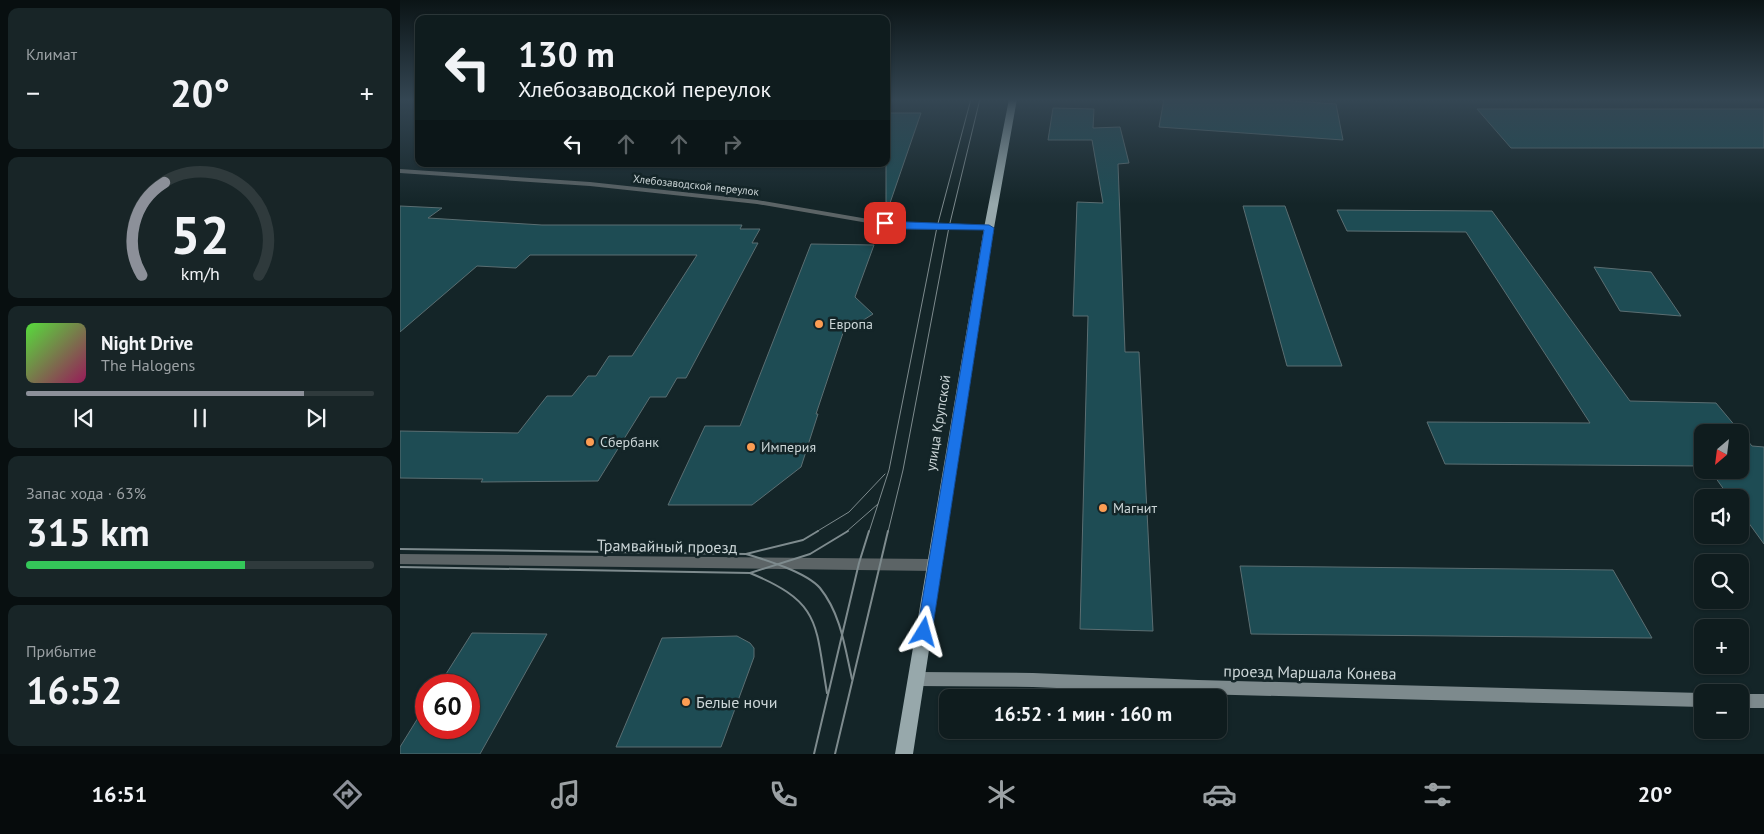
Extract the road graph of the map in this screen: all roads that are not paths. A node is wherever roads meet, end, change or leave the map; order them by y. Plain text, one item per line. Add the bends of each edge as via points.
1 (1006, 134) edge
2 (400, 171) edge
3 (989, 228) junction
4 (400, 559) edge
5 (934, 565) junction
6 (917, 679) junction
7 (1694, 700) edge
8 (1749, 700) edge
9 (1764, 701) edge
10 (904, 754) edge

1 - 3 main road, улица Крупской
2 - 3 street, Хлебозаводской переулок via 590,184 757,202 904,226
3 - 5 main road, улица Крупской
4 - 5 street, Трамвайный проезд
5 - 6 main road, улица Крупской
6 - 7 street, проезд Маршала Конева
6 - 10 main road, улица Крупской
8 - 9 street

